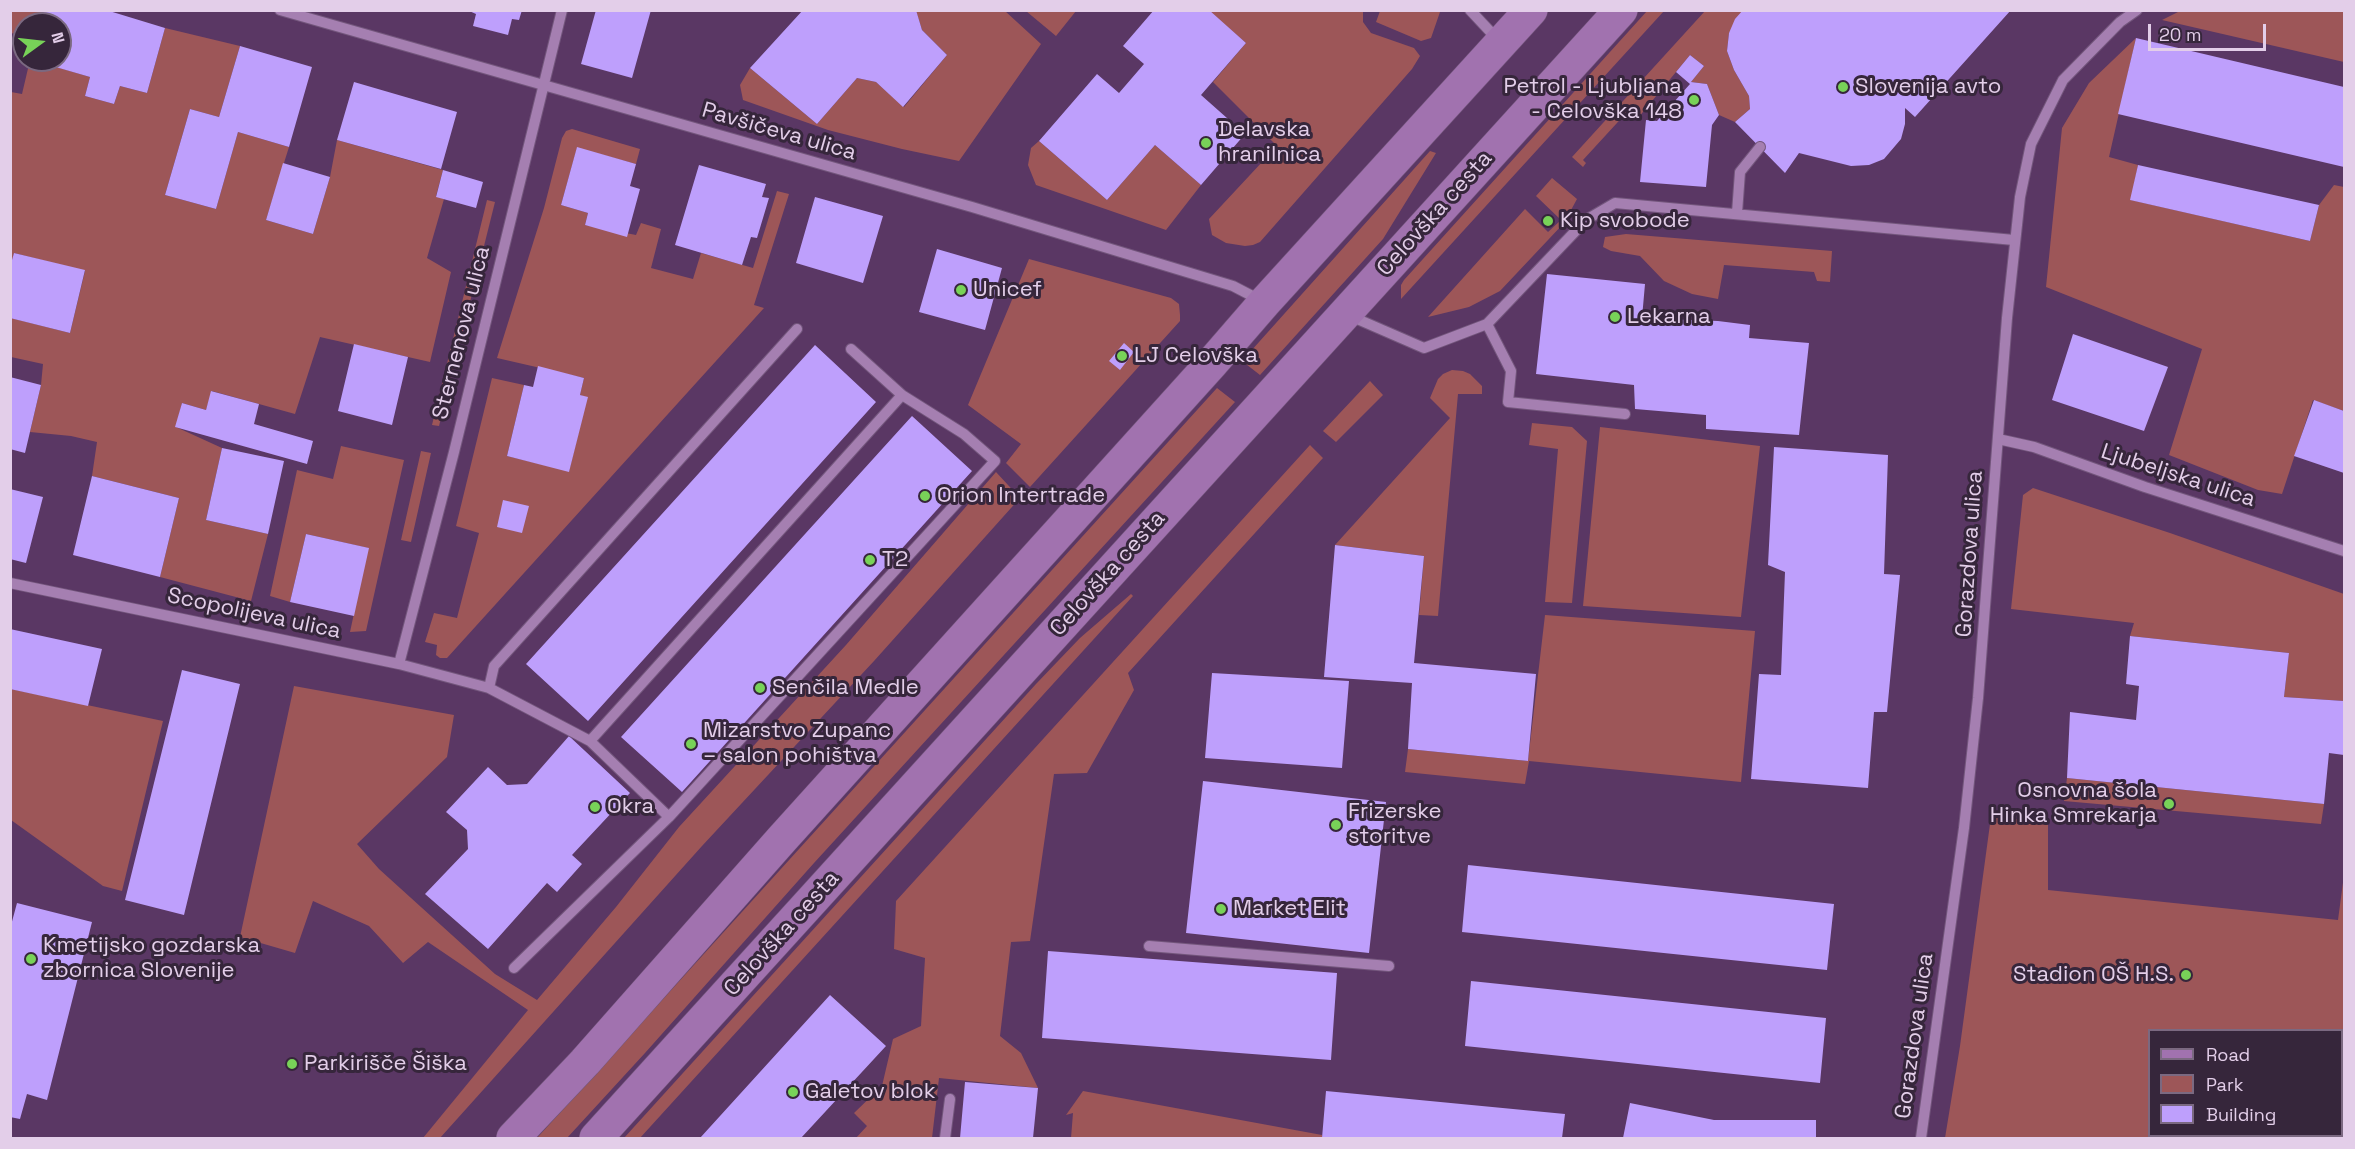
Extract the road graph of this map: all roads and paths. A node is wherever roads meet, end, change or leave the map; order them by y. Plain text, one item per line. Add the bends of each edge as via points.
1 (280, 10) edge
2 (562, 10) edge
3 (1470, 10) edge
4 (1532, 10) edge
5 (1621, 10) edge
6 (2137, 10) edge
7 (1502, 44) junction
8 (542, 86) junction
9 (1760, 147) dead end
10 (1737, 213) junction
11 (2014, 240) junction
12 (1264, 303) junction
13 (1345, 314) junction
14 (1487, 324) junction
15 (796, 329) dead end
16 (851, 349) dead end
17 (902, 395) junction
18 (1625, 414) dead end
19 (1998, 440) junction
20 (2344, 551) edge
21 (10, 583) edge
22 (399, 664) junction
23 (489, 688) junction
24 (590, 741) junction
25 (669, 817) junction
26 (1149, 946) dead end
27 (1389, 966) dead end
28 (514, 968) dead end
29 (950, 1099) dead end
30 (513, 1138) edge
31 (596, 1138) edge
32 (945, 1138) edge
33 (1921, 1138) edge

1 - 8 street, Pavšičeva ulica
2 - 8 street, Sternenova ulica
3 - 7 street
4 - 7 main road
5 - 13 main road, Celovška cesta
6 - 11 street, Gorazdova ulica via 2063,80 2031,144
7 - 12 main road
8 - 12 street, Pavšičeva ulica via 982,210 1233,286
8 - 22 street, Sternenova ulica
9 - 10 street via 1740,172
10 - 11 street
10 - 14 street via 1616,203 1587,220
11 - 19 street, Gorazdova ulica
12 - 30 main road
13 - 14 street via 1424,348
13 - 31 main road, Celovška cesta
14 - 18 street via 1511,370 1508,402
15 - 23 street via 494,666
16 - 17 street
17 - 24 street
17 - 25 street via 964,434 995,461
19 - 20 street, Ljubeljska ulica via 2034,447
19 - 33 street, Gorazdova ulica via 1964,828
21 - 22 street, Scopolijeva ulica
22 - 23 street, Scopolijeva ulica
23 - 24 street, Scopolijeva ulica
24 - 25 street, Scopolijeva ulica
25 - 28 street
26 - 27 street
29 - 32 street

